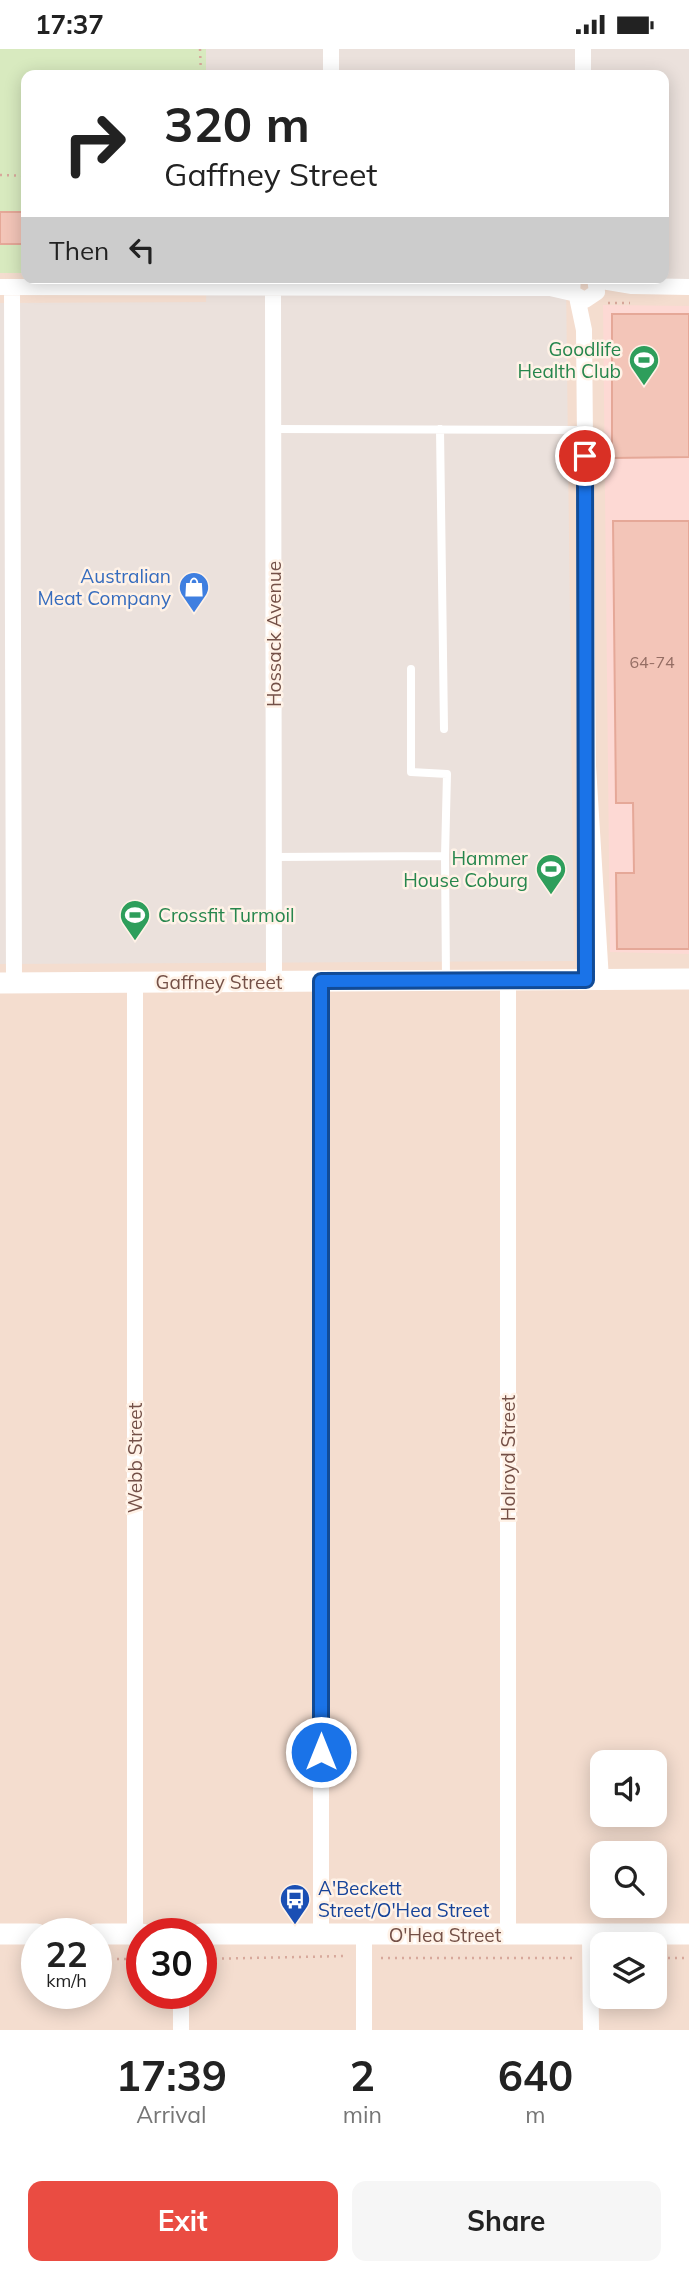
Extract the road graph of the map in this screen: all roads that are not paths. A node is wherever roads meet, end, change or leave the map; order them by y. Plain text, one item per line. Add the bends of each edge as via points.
1 (331, 49) edge
2 (583, 49) edge
3 (331, 70) edge
4 (583, 70) edge
5 (316, 284) edge
6 (374, 284) edge
7 (273, 287) junction
8 (584, 287) edge
9 (689, 287) edge
10 (6, 288) edge
11 (274, 429) junction
12 (440, 429) junction
13 (585, 430) junction
14 (411, 669) dead end
15 (444, 729) dead end
16 (445, 856) junction
17 (274, 857) junction
18 (689, 979) edge
19 (508, 980) junction
20 (593, 980) junction
21 (275, 981) junction
22 (321, 981) junction
23 (446, 981) junction
24 (135, 982) junction
25 (7, 983) edge
26 (138, 1918) edge
27 (0, 1934) edge
28 (21, 1934) edge
29 (217, 1934) edge
30 (667, 1934) edge
31 (689, 1934) edge
32 (321, 1935) junction
33 (364, 1935) junction
34 (508, 1935) junction
35 (590, 1935) edge
36 (181, 2009) edge
37 (591, 2009) edge
38 (181, 2030) edge
39 (363, 2030) edge
40 (591, 2030) edge

1 - 3 street
2 - 4 street
5 - 7 street
6 - 8 street
7 - 10 street
7 - 11 street, Hossack Avenue
8 - 9 street
8 - 13 street
10 - 25 street
11 - 12 lane
11 - 17 street, Hossack Avenue
12 - 13 lane
12 - 15 lane
13 - 20 street via 588,766 584,831
14 - 16 lane via 411,772 447,774
16 - 17 lane
16 - 23 lane
17 - 21 street, Hossack Avenue
18 - 20 main road, Gaffney Street
19 - 20 main road, Gaffney Street
19 - 23 main road, Gaffney Street
19 - 34 street, Holroyd Street
21 - 22 main road, Gaffney Street
21 - 24 main road, Gaffney Street
22 - 23 main road, Gaffney Street
22 - 32 street
24 - 25 main road, Gaffney Street
24 - 26 street, Webb Street
27 - 28 main road
29 - 32 main road, O'Hea Street
30 - 31 main road, O'Hea Street
32 - 33 main road, O'Hea Street
33 - 34 main road, O'Hea Street
33 - 39 street
34 - 35 main road, O'Hea Street
36 - 38 street
37 - 40 street

